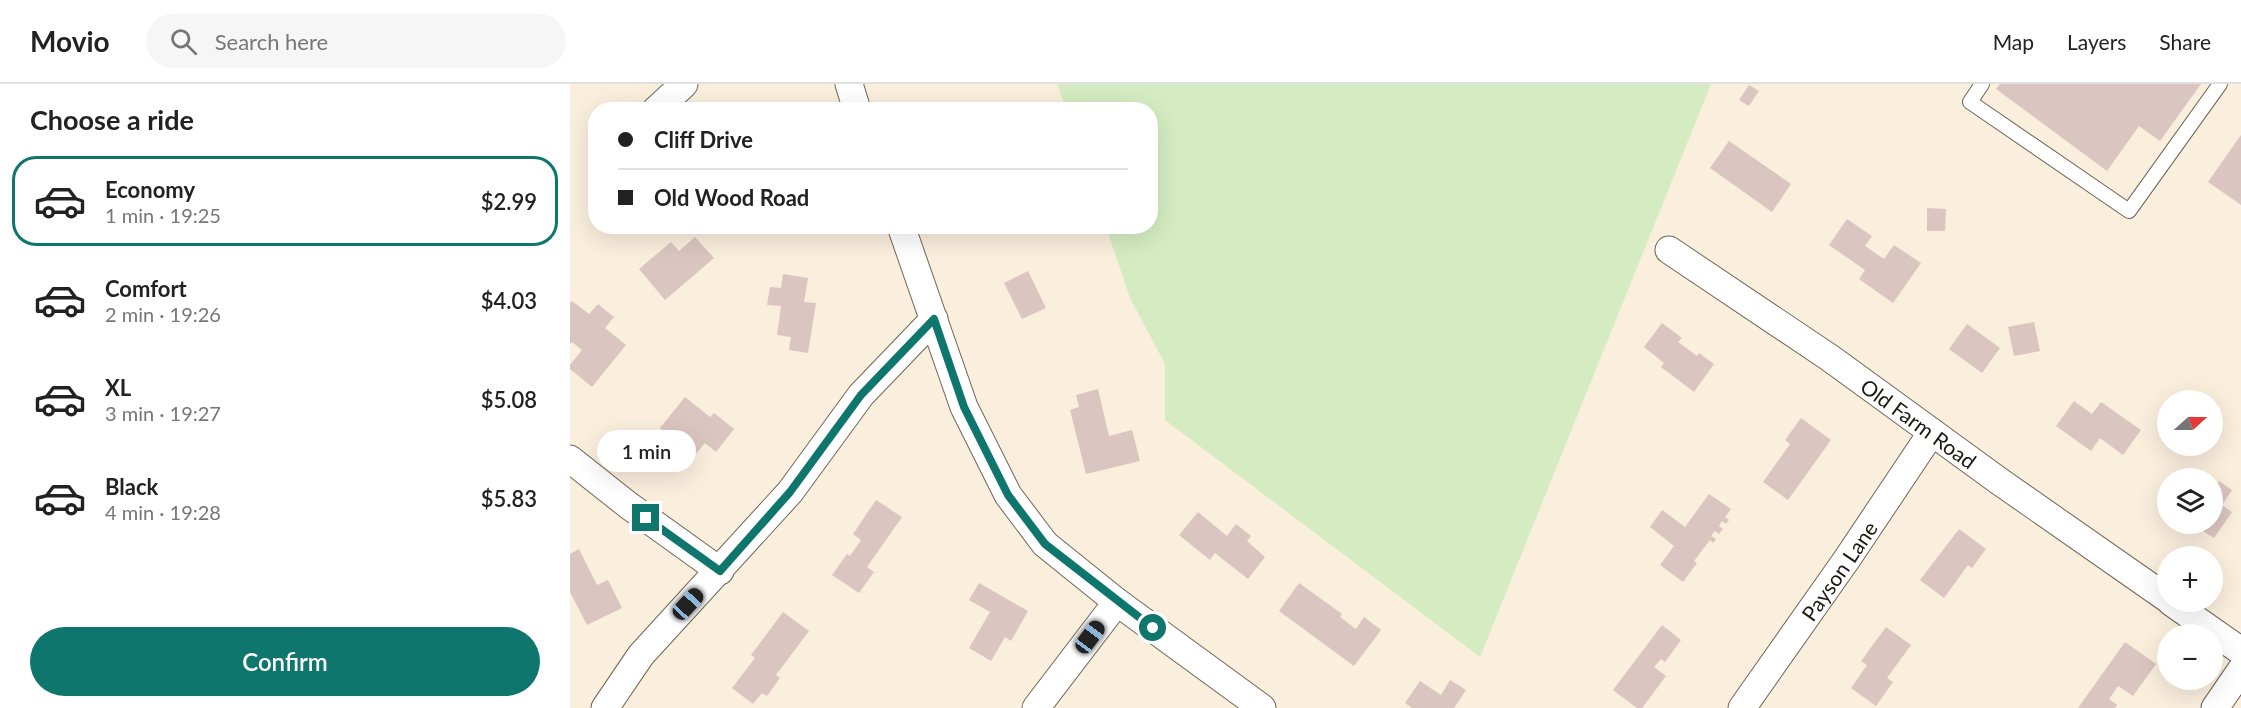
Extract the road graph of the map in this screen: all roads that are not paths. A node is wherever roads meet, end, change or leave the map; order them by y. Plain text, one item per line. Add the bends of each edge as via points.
1 (684, 84) edge
2 (849, 84) edge
3 (1982, 84) edge
4 (2220, 84) edge
5 (665, 102) edge
6 (855, 102) edge
7 (904, 234) edge
8 (1669, 250) dead end
9 (934, 319) junction
10 (1932, 432) junction
11 (570, 459) edge
12 (720, 571) junction
13 (2157, 591) edge
14 (1117, 602) junction
15 (2186, 612) edge
16 (2241, 651) edge
17 (2241, 670) edge
18 (605, 708) edge
19 (1036, 708) edge
20 (1262, 708) edge
21 (1742, 708) edge
22 (2216, 708) edge

1 - 5 street
2 - 6 street
3 - 4 lane via 1970,102 2129,211
7 - 9 street
8 - 10 street, Old Farm Road
9 - 12 street via 861,395 790,492
9 - 14 street via 964,407 1008,495 1045,544
10 - 13 street, Old Farm Road
10 - 21 street, Payson Lane
11 - 12 street
12 - 18 street via 641,655
14 - 19 street
14 - 20 street
15 - 16 street, Old Farm Road
17 - 22 street

